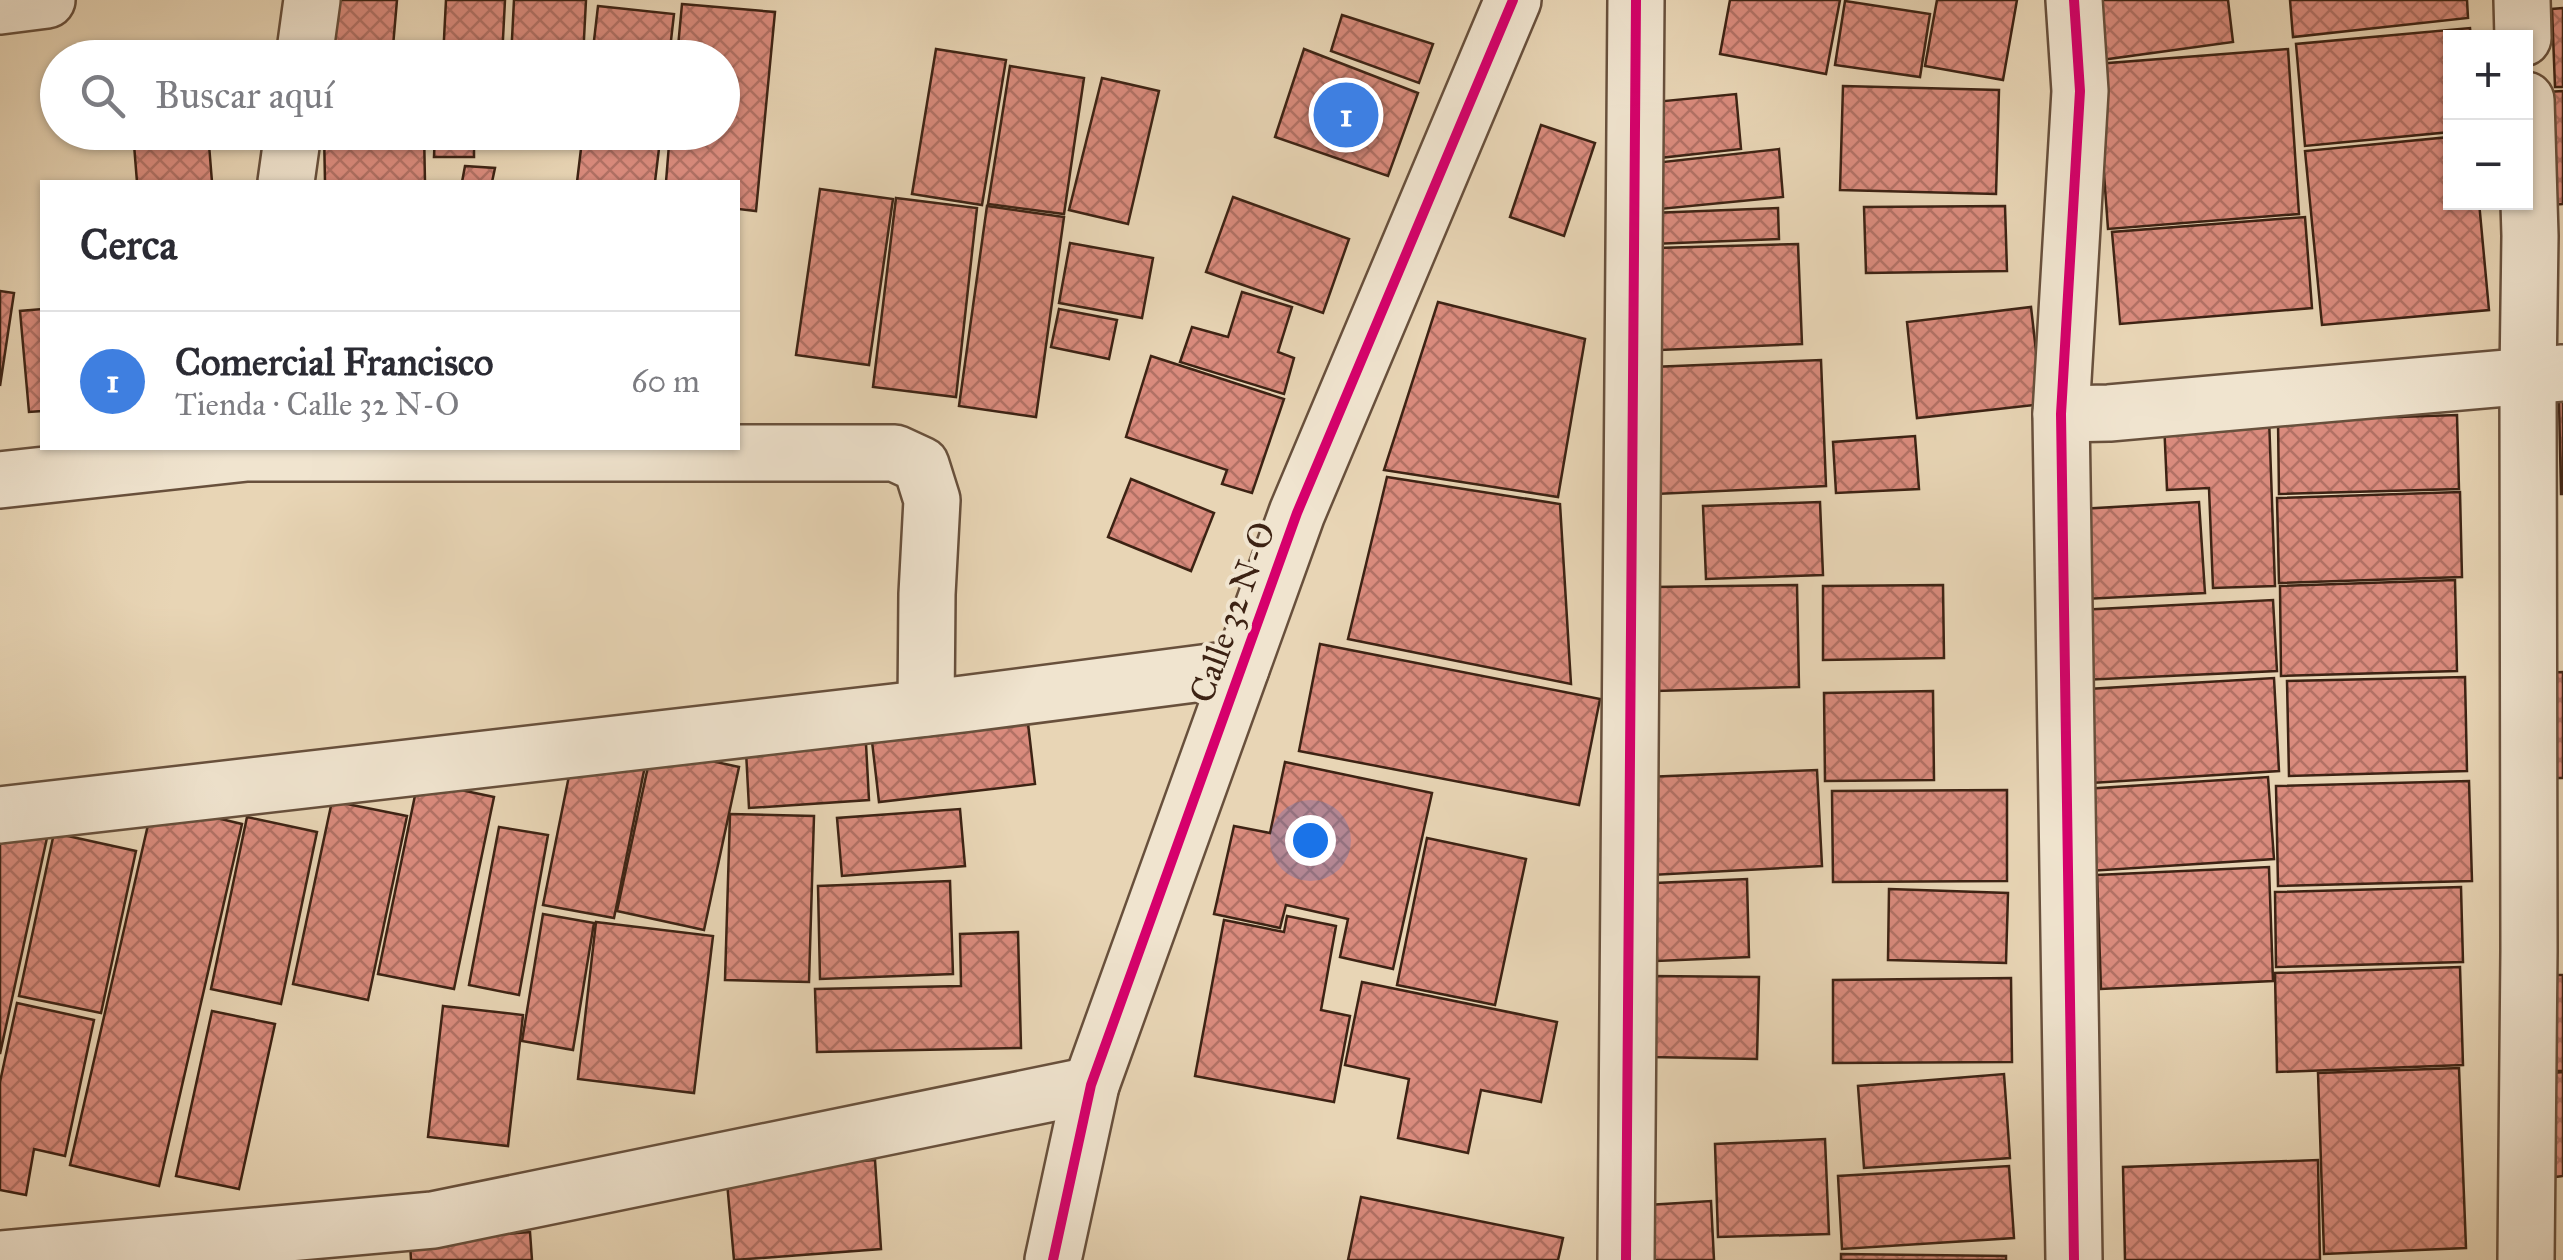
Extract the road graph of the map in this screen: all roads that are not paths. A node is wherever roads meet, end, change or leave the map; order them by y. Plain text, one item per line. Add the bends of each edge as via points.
1 (47, 0) edge
2 (312, 0) edge
3 (1513, 0) edge
4 (1636, 0) edge
5 (2074, 0) edge
6 (2522, 0) edge
7 (0, 6) edge
8 (2523, 30) edge
9 (306, 40) edge
10 (2527, 120) edge
11 (290, 150) edge
12 (286, 180) edge
13 (2545, 375) edge
14 (2062, 414) junction
15 (248, 450) edge
16 (0, 480) edge
17 (1241, 668) junction
18 (926, 708) junction
19 (0, 814) edge
20 (1091, 1085) junction
21 (0, 1258) edge
22 (1053, 1260) edge
23 (1626, 1260) edge
24 (2074, 1260) edge
25 (2526, 1260) edge

1 - 7 street
2 - 9 street
3 - 17 street, Calle 32 N-O via 1297,514
4 - 23 street
5 - 14 street via 2080,91
6 - 8 street
10 - 13 street
11 - 12 street
13 - 14 street
13 - 25 street
14 - 24 street
15 - 16 street
15 - 18 street via 895,452 922,465 932,500
17 - 18 street
17 - 20 street, Calle 32 N-O
18 - 19 street
20 - 21 street via 433,1220
20 - 22 street, Calle 32 N-O

